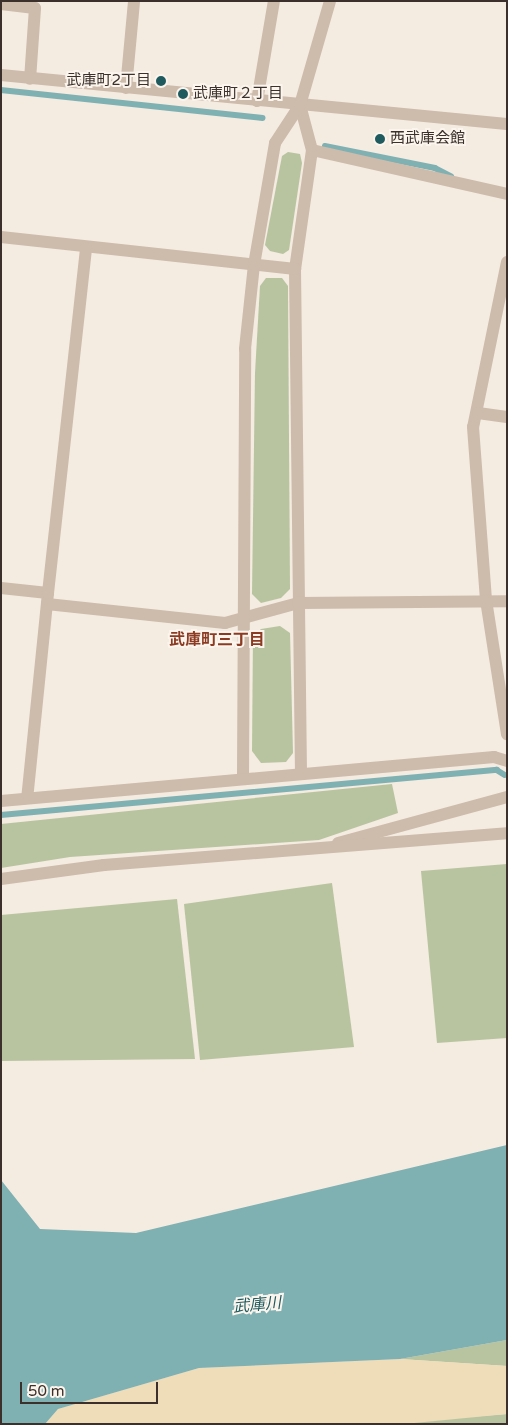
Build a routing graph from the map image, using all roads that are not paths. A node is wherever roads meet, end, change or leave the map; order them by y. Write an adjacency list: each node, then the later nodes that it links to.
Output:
1 (134, 1): 7 (street)
2 (274, 1): 8 (street)
3 (330, 1): 9 (street)
4 (1, 4): 6 (street)
5 (1, 75): 6 (street)
6 (30, 79): 7 (street)
7 (126, 88): 8 (street)
8 (257, 101): 9 (street)
9 (300, 105): 10 (street); 11 (street); 16 (street)
10 (507, 124)
11 (312, 150): 12 (street); 17 (street)
12 (507, 194)
13 (1, 237): 14 (street)
14 (86, 248): 16 (street); 21 (street)
15 (507, 262): 18 (street)
16 (254, 265): 17 (street); 25 (street)
17 (295, 269): 24 (street)
18 (478, 413): 19 (street); 22 (street)
19 (507, 417)
20 (1, 588): 21 (street)
21 (48, 598): 25 (street); 31 (street)
22 (486, 600): 23 (street); 24 (street); 26 (street)
23 (507, 601)
24 (298, 603): 25 (street); 28 (street)
25 (242, 620): 29 (street)
26 (507, 734)
27 (507, 761): 28 (street)
28 (301, 773): 29 (street)
29 (243, 777): 31 (street)
30 (507, 797): 34 (street)
31 (27, 798): 32 (street)
32 (1, 801)
33 (507, 834): 34 (street)
34 (322, 849): 35 (street)
35 (1, 878)

